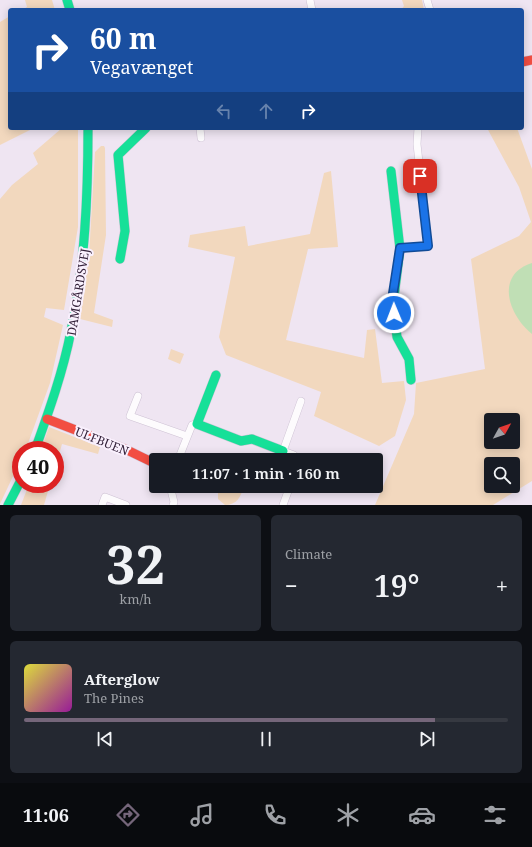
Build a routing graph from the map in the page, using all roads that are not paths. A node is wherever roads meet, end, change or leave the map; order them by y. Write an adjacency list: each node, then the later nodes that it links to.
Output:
1 (88, 130): 13 (street, DAMGÅRDSVEJ)
2 (144, 130): 8 (street)
3 (200, 130): 5 (street)
4 (418, 130): 7 (street)
5 (201, 138)
6 (391, 171): 7 (street)
7 (400, 248): 10 (street)
8 (120, 258)
9 (216, 375): 14 (street)
10 (411, 380)
11 (138, 396): 15 (street)
12 (301, 401): 17 (street)
13 (47, 419): 16 (street, DAMGÅRDSVEJ); 20 (street, ULFBUEN)
14 (197, 424): 15 (street); 17 (street)
15 (187, 436): 18 (street)
16 (38, 441)
17 (283, 451): 19 (street)
18 (181, 453)
19 (288, 453)
20 (149, 461)
21 (14, 493): 24 (street)
22 (172, 493): 27 (street)
23 (287, 493): 28 (street)
24 (8, 505)
25 (102, 505): 26 (street)
26 (126, 505)
27 (173, 505)
28 (283, 505)

